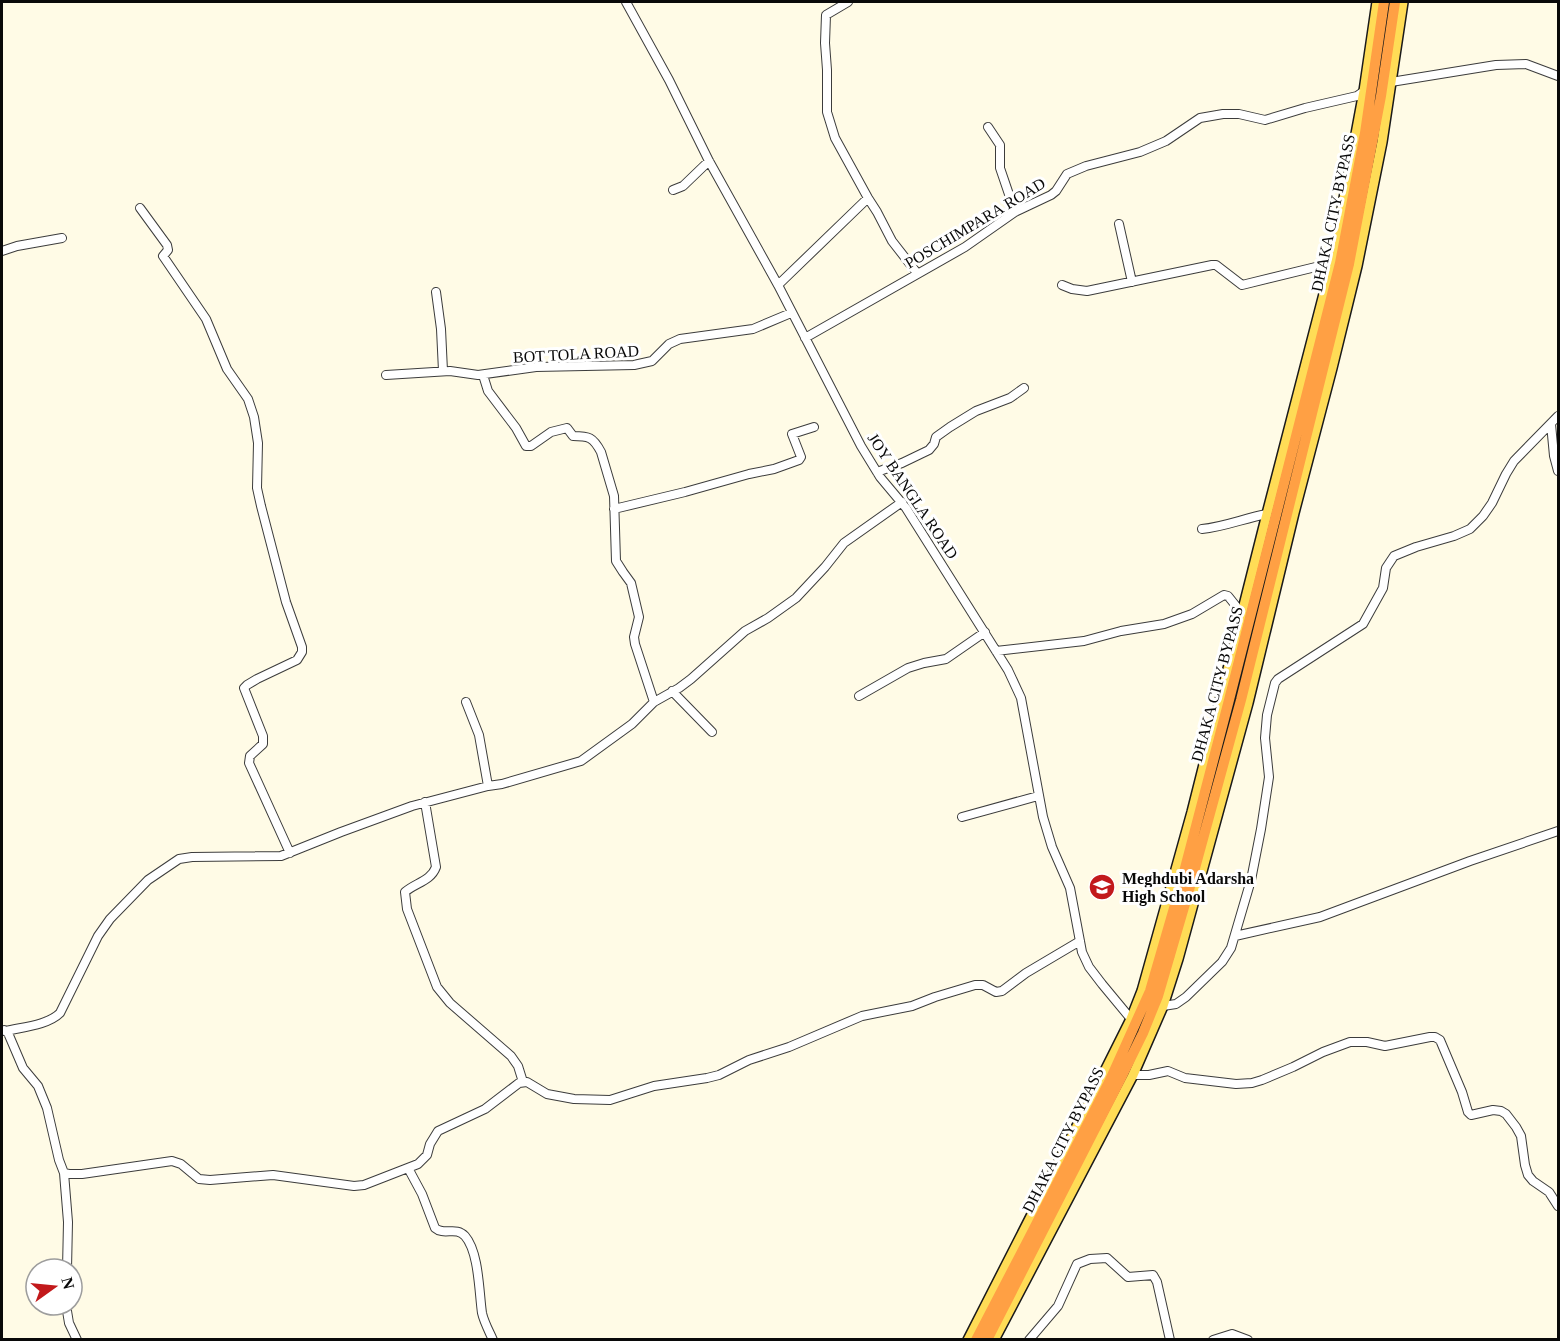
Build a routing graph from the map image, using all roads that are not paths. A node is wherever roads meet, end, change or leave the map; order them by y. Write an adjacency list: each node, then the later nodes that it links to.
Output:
1 (626, 2): 11 (street, JOY BANGLA ROAD)
2 (848, 2): 13 (street)
3 (1377, 2): 9 (main road)
4 (1384, 2): 69 (highway, DHAKA CITY BYPASS)
5 (1395, 2): 70 (highway, DHAKA CITY BYPASS)
6 (1403, 2): 8 (main road)
7 (1558, 76): 8 (street)
8 (1391, 82): 56 (main road)
9 (1364, 91): 15 (street, POSCHIMPARA ROAD); 19 (main road)
10 (988, 127): 15 (street)
11 (709, 161): 12 (street); 22 (street, JOY BANGLA ROAD)
12 (673, 190)
13 (868, 198): 20 (street); 22 (street)
14 (140, 208): 53 (street)
15 (1016, 212): 20 (street, POSCHIMPARA ROAD)
16 (1119, 224): 21 (street)
17 (62, 238): 18 (street)
18 (2, 251)
19 (1332, 262): 21 (street); 38 (main road)
20 (917, 273): 26 (street, POSCHIMPARA ROAD)
21 (1132, 282): 23 (street)
22 (778, 285): 25 (street, JOY BANGLA ROAD)
23 (1062, 285)
24 (436, 292): 27 (street)
25 (791, 313): 26 (street, JOY BANGLA ROAD); 29 (street, BOT TOLA ROAD)
26 (805, 338): 35 (street, JOY BANGLA ROAD)
27 (443, 371): 28 (street, BOT TOLA ROAD); 29 (street, BOT TOLA ROAD)
28 (386, 375)
29 (483, 375): 37 (street)
30 (1024, 388): 35 (street)
31 (1558, 416): 32 (street)
32 (1551, 424): 34 (street); 54 (street)
33 (814, 427): 37 (street)
34 (1558, 471)
35 (877, 472): 36 (street, JOY BANGLA ROAD)
36 (902, 502): 41 (street, JOY BANGLA ROAD); 43 (street)
37 (614, 509): 46 (street)
38 (1267, 514): 39 (street); 40 (main road)
39 (1202, 529)
40 (1242, 616): 42 (street); 57 (main road)
41 (985, 632): 42 (street, JOY BANGLA ROAD); 44 (street)
42 (996, 651): 49 (street, JOY BANGLA ROAD)
43 (672, 691): 46 (street); 47 (street)
44 (859, 696)
45 (466, 702): 48 (street)
46 (654, 702): 48 (street)
47 (712, 732)
48 (489, 786): 50 (street)
49 (1038, 796): 51 (street); 55 (street, JOY BANGLA ROAD)
50 (425, 802): 53 (street); 60 (street)
51 (962, 817)
52 (1558, 831): 54 (street)
53 (290, 853): 58 (street)
54 (1235, 936): 56 (street)
55 (1080, 941): 57 (street, JOY BANGLA ROAD); 60 (street)
56 (1163, 1006): 59 (main road)
57 (1131, 1019): 68 (main road)
58 (4, 1031): 62 (street)
59 (1133, 1075): 63 (street); 71 (main road)
60 (523, 1082): 61 (street)
61 (408, 1168): 62 (street); 67 (street)
62 (64, 1173): 64 (street)
63 (1558, 1206)
64 (67, 1257)
65 (68, 1317): 66 (street)
66 (76, 1340)
67 (493, 1340)
68 (968, 1340)
69 (975, 1340)
70 (987, 1340)
71 (994, 1340)
72 (1029, 1340): 73 (street)
73 (1170, 1340)
74 (1213, 1340): 75 (street)
75 (1248, 1340)

